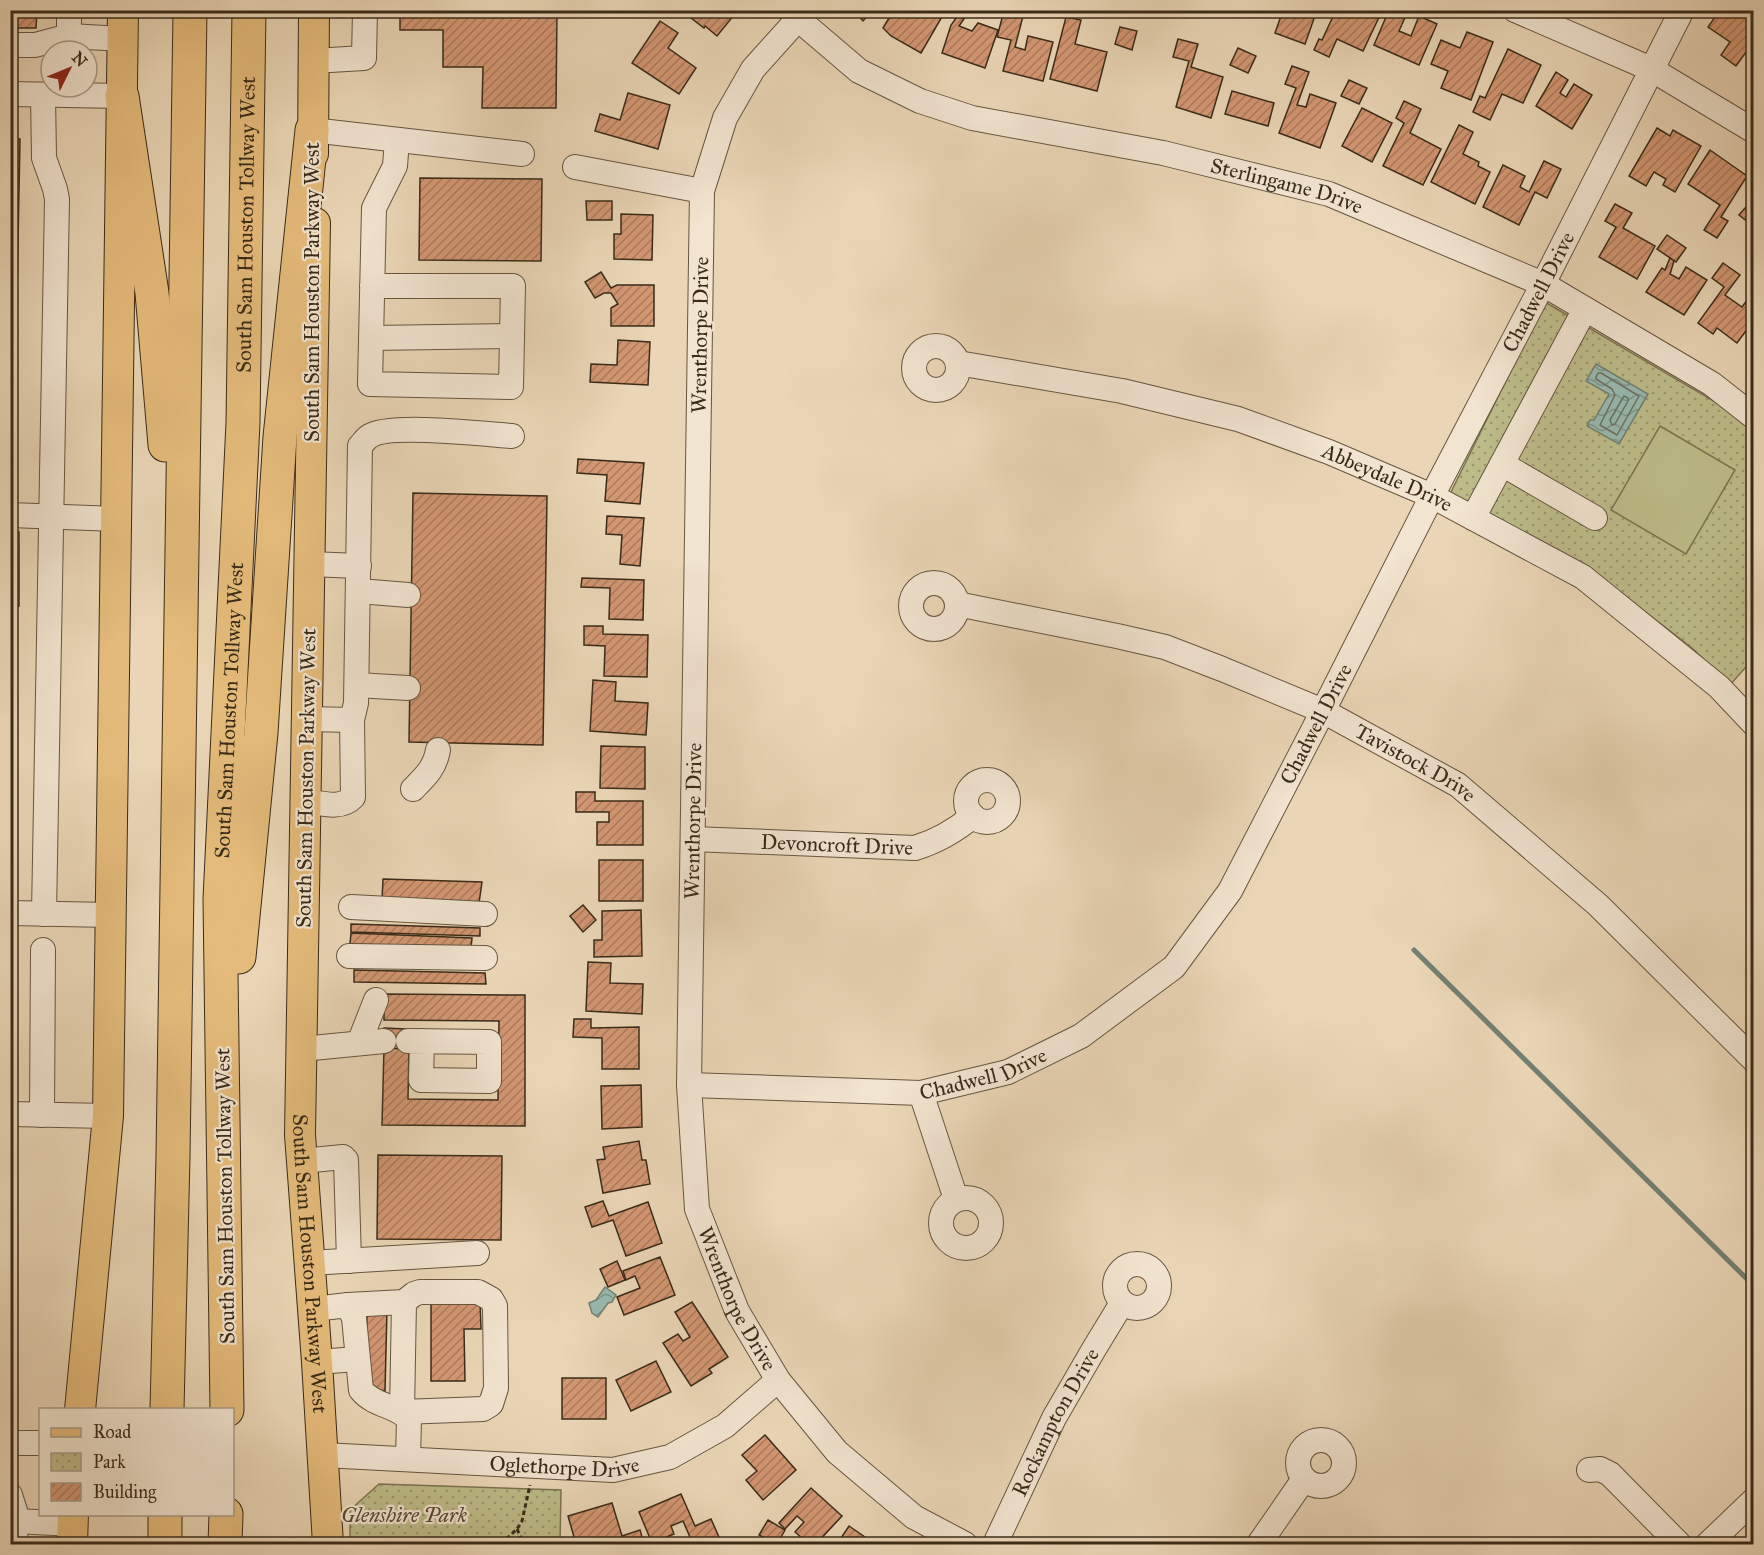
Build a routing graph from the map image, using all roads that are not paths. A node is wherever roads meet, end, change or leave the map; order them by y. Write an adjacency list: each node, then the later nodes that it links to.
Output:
1 (69, 10): 10 (street)
2 (190, 10): 45 (highway)
3 (249, 10): 73 (highway, South Sam Houston Tollway West)
4 (314, 10): 12 (main road, South Sam Houston Parkway West)
5 (365, 10): 12 (street)
6 (1515, 10): 13 (street)
7 (1682, 10): 13 (street, Chadwell Drive)
8 (794, 15): 24 (street, Wrenthorpe Drive); 25 (street, Sterlingame Drive)
9 (123, 25): 10 (street); 17 (main road)
10 (69, 36): 11 (street)
11 (10, 45)
12 (313, 61): 19 (main road, South Sam Houston Parkway West)
13 (1651, 69): 20 (street); 25 (street, Chadwell Drive)
14 (10, 94): 15 (street)
15 (39, 95)
16 (99, 96): 17 (street)
17 (122, 96): 39 (main road); 45 (highway)
18 (43, 99): 36 (street)
19 (312, 130): 21 (street); 40 (main road, South Sam Houston Parkway West); 73 (highway)
20 (1754, 131)
21 (397, 140): 22 (street); 26 (street)
22 (522, 154)
23 (575, 168): 24 (street)
24 (702, 191): 56 (street, Wrenthorpe Drive)
25 (1543, 284): 27 (street, Sterlingame Drive); 34 (street, Chadwell Drive)
26 (372, 286): 28 (street); 29 (street)
27 (1585, 309): 31 (street, Sterlingame Drive); 33 (street)
28 (512, 336): 29 (street); 29 (street)
29 (371, 338)
30 (958, 363): 34 (street, Abbeydale Drive)
31 (1754, 417)
32 (512, 436): 41 (street)
33 (1502, 464): 37 (street); 38 (street)
34 (1432, 496): 37 (street, Abbeydale Drive); 48 (street, Chadwell Drive)
35 (10, 514): 36 (street)
36 (51, 516): 39 (street); 59 (street)
37 (1473, 518): 51 (street, Abbeydale Drive)
38 (1595, 518)
39 (117, 519): 61 (main road)
40 (310, 564): 41 (street); 49 (main road, South Sam Houston Parkway West)
41 (359, 566): 42 (street)
42 (358, 591): 43 (street); 46 (street)
43 (408, 595)
44 (957, 604): 48 (street, Tavistock Drive)
45 (180, 676): 88 (highway)
46 (357, 685): 47 (street); 50 (street)
47 (408, 688)
48 (1323, 711): 69 (street, Tavistock Drive); 71 (street, Chadwell Drive)
49 (307, 719): 50 (street); 54 (main road, South Sam Houston Parkway West)
50 (352, 720): 54 (street)
51 (1754, 724)
52 (438, 750): 53 (street)
53 (413, 789)
54 (306, 801): 68 (main road, South Sam Houston Parkway West)
55 (973, 816): 56 (street, Devoncroft Drive)
56 (693, 839): 70 (street, Wrenthorpe Drive)
57 (351, 907): 60 (street)
58 (10, 913): 59 (street)
59 (44, 914): 61 (street)
60 (485, 914)
61 (111, 915): 75 (main road)
62 (43, 950): 74 (street)
63 (349, 956): 64 (street)
64 (485, 958)
65 (376, 1000): 67 (street)
66 (405, 1041): 67 (street)
67 (359, 1043): 68 (street)
68 (302, 1049): 76 (main road, South Sam Houston Parkway West)
69 (1754, 1060)
70 (689, 1085): 71 (street, Chadwell Drive); 87 (street, Wrenthorpe Drive)
71 (921, 1093): 77 (street)
72 (10, 1114): 74 (street)
73 (223, 1114): 89 (highway, South Sam Houston Tollway West)
74 (42, 1115): 75 (street)
75 (108, 1116): 90 (main road)
76 (302, 1161): 79 (street); 80 (main road, South Sam Houston Parkway West)
77 (956, 1199)
78 (477, 1253): 79 (street)
79 (349, 1261): 80 (street)
80 (310, 1263): 84 (main road, South Sam Houston Parkway West)
81 (404, 1302): 83 (street); 91 (street); 91 (street)
82 (1122, 1303): 108 (street, Rockampton Drive)
83 (348, 1305): 84 (street); 85 (street)
84 (314, 1309): 86 (main road, South Sam Houston Parkway West)
85 (357, 1359): 86 (street); 91 (street)
86 (317, 1362): 94 (main road, South Sam Houston Parkway West)
87 (778, 1380): 95 (street, Oglethorpe Drive); 107 (street, Wrenthorpe Drive)
88 (167, 1400)
89 (227, 1400)
90 (80, 1408)
91 (402, 1412): 95 (street)
92 (10, 1443): 93 (street)
93 (39, 1443)
94 (323, 1455): 95 (street, Oglethorpe Drive); 106 (main road, South Sam Houston Parkway West)
95 (408, 1459)
96 (1589, 1470): 110 (street)
97 (1304, 1479): 109 (street)
98 (10, 1495): 103 (street)
99 (1754, 1500): 111 (street)
100 (165, 1516): 104 (highway)
101 (226, 1516): 105 (highway)
102 (73, 1528): 103 (street)
103 (15, 1533)
104 (165, 1545)
105 (225, 1545)
106 (328, 1545)
107 (965, 1545)
108 (995, 1545)
109 (1259, 1545)
110 (1679, 1545)
111 (1708, 1545)

